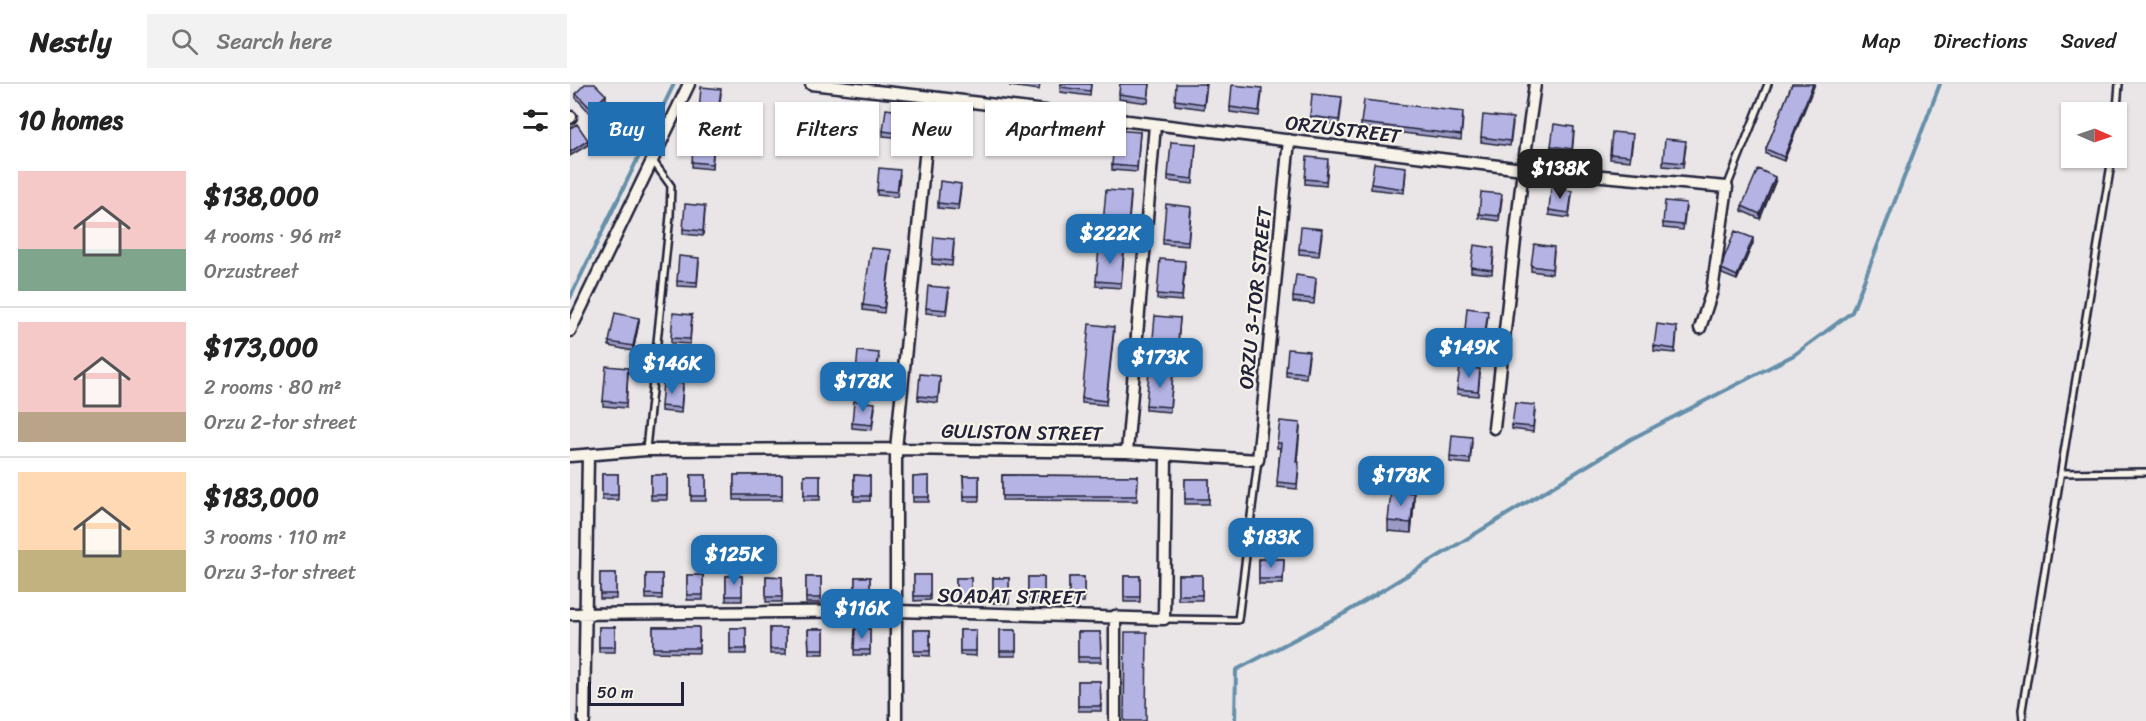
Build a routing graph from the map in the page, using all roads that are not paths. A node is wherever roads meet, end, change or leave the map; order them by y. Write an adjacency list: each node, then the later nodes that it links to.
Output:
1 (689, 84): 10 (street)
2 (811, 84): 6 (street, ORZUSTREET)
3 (1535, 84): 12 (street)
4 (1768, 84): 13 (lane)
5 (2119, 84): 7 (lane)
6 (931, 97): 8 (street, ORZUSTREET); 17 (street)
7 (2118, 102)
8 (1155, 124): 9 (street, ORZUSTREET); 19 (street)
9 (1289, 140): 12 (street, ORZUSTREET); 23 (street, ORZU 3-TOR STREET)
10 (653, 161): 15 (street); 18 (lane)
11 (2110, 168): 25 (lane)
12 (1523, 169): 13 (street, ORZUSTREET); 16 (street)
13 (1727, 187): 14 (street)
14 (1700, 328)
15 (570, 331)
16 (1494, 428)
17 (896, 448): 18 (street, GULISTON STREET); 19 (street, GULISTON STREET); 26 (street)
18 (646, 450): 20 (street, GULISTON STREET)
19 (1127, 452): 21 (street, GULISTON STREET)
20 (588, 455): 22 (street, GULISTON STREET); 28 (street)
21 (1166, 455): 23 (street, GULISTON STREET); 30 (street)
22 (570, 456)
23 (1258, 460): 30 (lane)
24 (2146, 472): 25 (lane)
25 (2062, 473): 34 (lane)
26 (897, 611): 28 (street, SOADAT STREET); 29 (street, SOADAT STREET); 32 (street)
27 (570, 614): 28 (street, SOADAT STREET)
28 (585, 614): 31 (street)
29 (1115, 616): 30 (street, SOADAT STREET); 33 (street)
30 (1164, 619)
31 (584, 721)
32 (896, 721)
33 (1115, 721)
34 (2023, 721)

